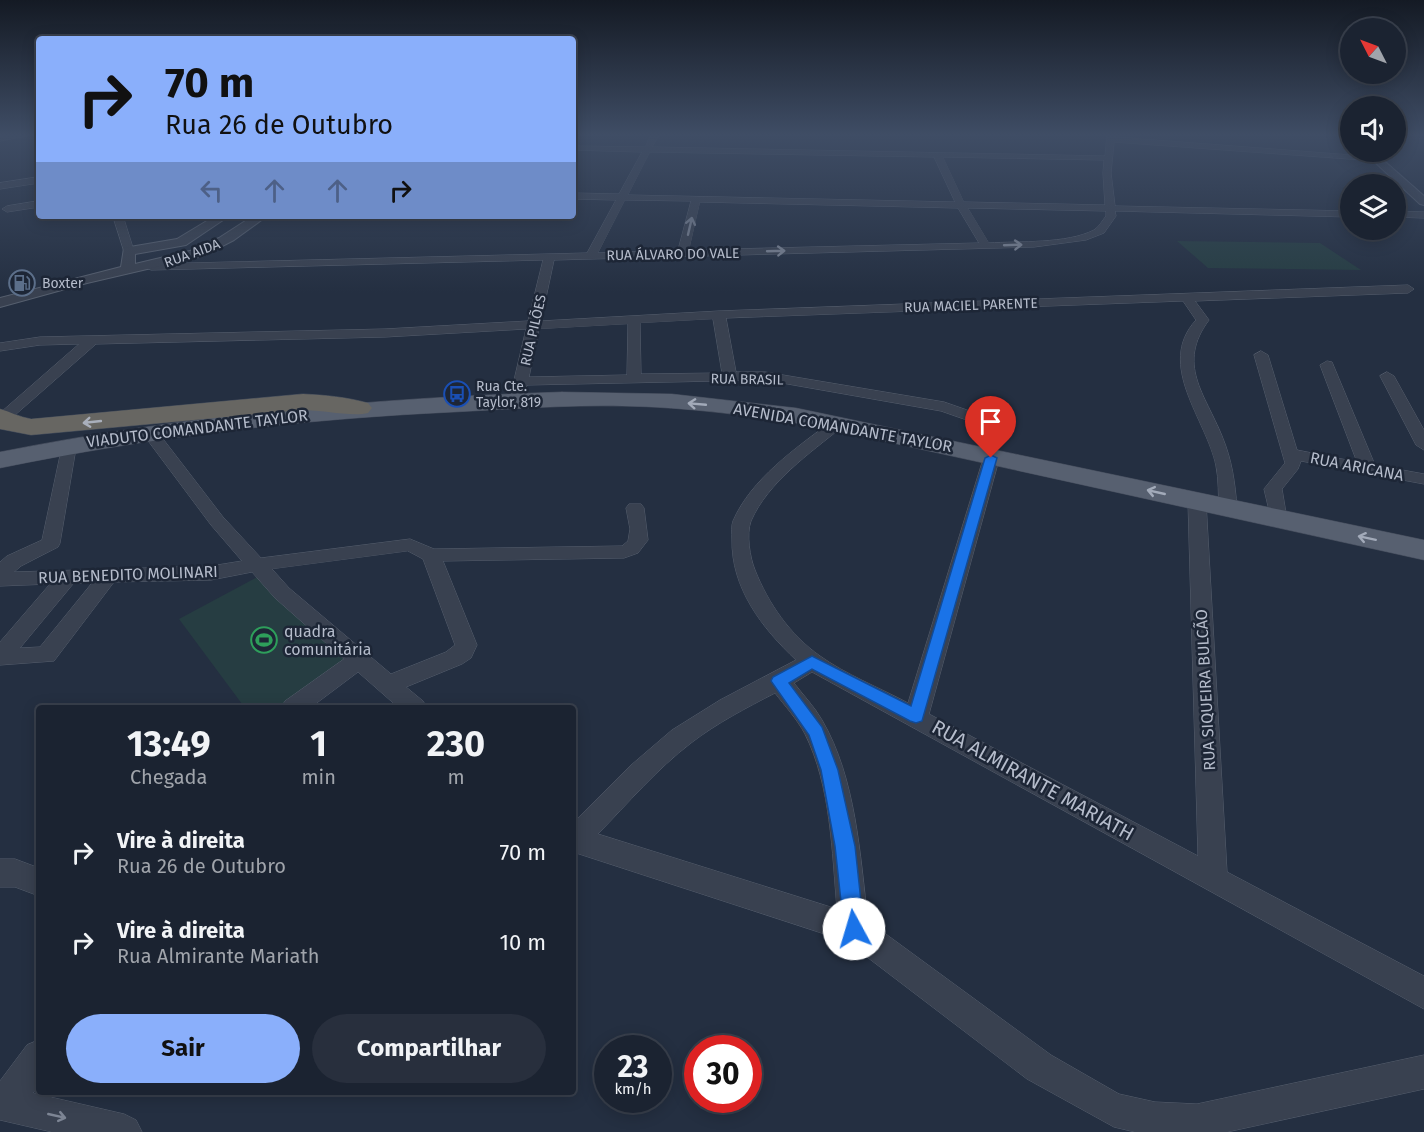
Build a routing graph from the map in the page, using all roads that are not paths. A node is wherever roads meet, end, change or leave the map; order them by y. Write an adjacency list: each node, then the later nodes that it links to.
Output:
1 (625, 188): 6 (street)
2 (953, 188): 10 (street)
3 (1108, 188): 12 (street)
4 (1409, 188): 8 (street)
5 (576, 196): 6 (street)
6 (620, 197): 7 (street); 23 (street)
7 (696, 198): 10 (street); 22 (street, one-way to 7)
8 (1424, 202)
9 (36, 204): 11 (street)
10 (961, 205): 12 (street); 19 (street)
11 (7, 209)
12 (1110, 209): 13 (street); 19 (street, RUA ÁLVARO DO VALE, one-way to 12)
13 (1340, 214)
14 (1406, 214): 15 (street)
15 (1424, 215)
16 (119, 219): 21 (street)
17 (218, 219): 21 (street, RUA AIDA)
18 (256, 219): 20 (street, RUA AIDA)
19 (986, 246): 22 (street, RUA ÁLVARO DO VALE, one-way to 19)
20 (209, 249): 25 (street, RUA AIDA); 26 (street)
21 (129, 251): 27 (street)
22 (683, 254): 23 (street, RUA ÁLVARO DO VALE)
23 (591, 256): 24 (street, RUA ÁLVARO DO VALE)
24 (549, 258): 26 (street, RUA ÁLVARO DO VALE); 33 (street, RUA PILÕES)
25 (151, 267): 26 (street, RUA ÁLVARO DO VALE); 27 (street, RUA ÁLVARO DO VALE)
26 (218, 267)
27 (128, 269): 30 (street, RUA ÁLVARO DO VALE)
28 (1408, 289): 29 (street, RUA MACIEL PARENTE)
29 (1187, 298): 31 (street, RUA MACIEL PARENTE); 58 (street)
30 (0, 303)
31 (719, 315): 32 (street, RUA MACIEL PARENTE); 39 (street)
32 (634, 320): 33 (street, RUA MACIEL PARENTE); 40 (street)
33 (534, 326): 34 (street, RUA MACIEL PARENTE); 41 (street, RUA PILÕES)
34 (92, 340): 35 (street, RUA MACIEL PARENTE); 44 (street)
35 (0, 347)
36 (1261, 355): 50 (street)
37 (1327, 365): 54 (street)
38 (1387, 376): 48 (street)
39 (730, 377): 40 (street, RUA BRASIL); 46 (street, RUA BRASIL)
40 (634, 379): 41 (street, RUA BRASIL)
41 (518, 391): 42 (main road, AVENIDA COMANDANTE TAYLOR); 45 (main road, AVENIDA COMANDANTE TAYLOR, one-way to 41)
42 (457, 404): 43 (main road, AVENIDA COMANDANTE TAYLOR); 47 (street)
43 (359, 408): 44 (highway, one-way to 44); 52 (main road, VIADUTO COMANDANTE TAYLOR)
44 (1, 418)
45 (837, 424): 51 (main road, AVENIDA COMANDANTE TAYLOR); 69 (street, RUA ALMIRANTE MARIATH)
46 (1004, 428)
47 (153, 438): 49 (street); 62 (street)
48 (1424, 446)
49 (67, 454): 53 (street); 63 (street, RUA BENEDITO MOLINARI)
50 (1290, 454): 54 (street, RUA ARICANA); 59 (street)
51 (992, 456): 56 (main road, AVENIDA COMANDANTE TAYLOR, one-way to 51); 74 (street)
52 (0, 460)
53 (0, 466)
54 (1368, 468): 55 (street, RUA ARICANA)
55 (1424, 479)
56 (1197, 502): 58 (main road, AVENIDA COMANDANTE TAYLOR); 78 (street, RUA SIQUEIRA BULCÃO)
57 (635, 508): 61 (street, RUA BENEDITO MOLINARI)
58 (1228, 508): 59 (main road, AVENIDA COMANDANTE TAYLOR)
59 (1278, 519): 60 (main road, AVENIDA COMANDANTE TAYLOR, one-way to 59)
60 (1424, 550)
61 (426, 553): 62 (street, RUA BENEDITO MOLINARI); 71 (street)
62 (255, 565): 64 (street, RUA BENEDITO MOLINARI); 68 (street)
63 (0, 573)
64 (108, 575): 65 (street, RUA BENEDITO MOLINARI); 67 (street)
65 (68, 576): 66 (street, RUA BENEDITO MOLINARI); 67 (street)
66 (0, 579)
67 (0, 657)
68 (358, 660): 71 (street); 72 (street)
69 (812, 662): 70 (street); 74 (street, RUA ALMIRANTE MARIATH)
70 (779, 681): 75 (street); 80 (street)
71 (389, 684): 73 (street)
72 (297, 705)
73 (412, 705)
74 (916, 716): 78 (street, RUA ALMIRANTE MARIATH)
75 (576, 837)
76 (576, 840): 80 (street)
77 (0, 873): 79 (street)
78 (1213, 879): 81 (street, RUA ALMIRANTE MARIATH)
79 (36, 881)
80 (854, 929): 83 (street)
81 (1424, 993)
82 (36, 1061): 84 (street)
83 (1424, 1072)
84 (2, 1103): 85 (street, one-way to 85)
85 (124, 1132)

